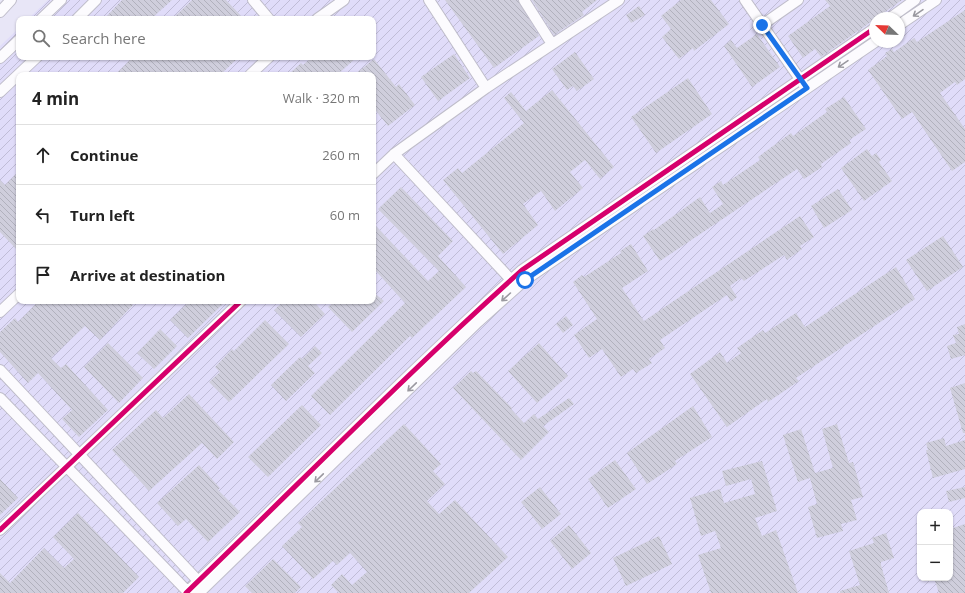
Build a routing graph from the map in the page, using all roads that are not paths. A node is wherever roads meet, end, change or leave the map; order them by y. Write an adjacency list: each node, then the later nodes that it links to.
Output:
1 (11, 0): 14 (street)
2 (61, 0): 16 (street)
3 (96, 0): 17 (street)
4 (253, 0): 18 (street)
5 (344, 0): 19 (street)
6 (429, 0): 33 (street)
7 (524, 0): 24 (street)
8 (619, 0): 13 (street)
9 (745, 0): 21 (street)
10 (798, 0): 21 (street)
11 (916, 0): 15 (street)
12 (936, 0): 20 (street, one-way to 20)
13 (604, 4): 24 (street)
14 (0, 12)
15 (899, 12)
16 (44, 16)
17 (80, 16)
18 (266, 16)
19 (321, 16)
20 (905, 21)
21 (762, 25): 32 (street)
22 (869, 32): 32 (street)
23 (16, 43): 26 (street)
24 (552, 44): 33 (street)
25 (869, 46): 34 (street, one-way to 34)
26 (0, 58)
27 (34, 60): 29 (street)
28 (266, 60): 30 (street)
29 (21, 72)
30 (253, 72)
31 (16, 77): 35 (street)
32 (800, 79): 34 (street); 38 (street)
33 (486, 88): 36 (street)
34 (807, 88): 38 (street)
35 (0, 92)
36 (394, 154): 37 (street); 38 (street)
37 (376, 171)
38 (515, 283): 47 (street)
39 (16, 297): 41 (street)
40 (238, 304): 44 (street)
41 (0, 312)
42 (0, 370): 44 (street)
43 (0, 398): 45 (street)
44 (80, 455): 45 (street); 47 (street)
45 (67, 468): 46 (street); 48 (street)
46 (0, 530)
47 (201, 587): 48 (street)
48 (187, 592)

